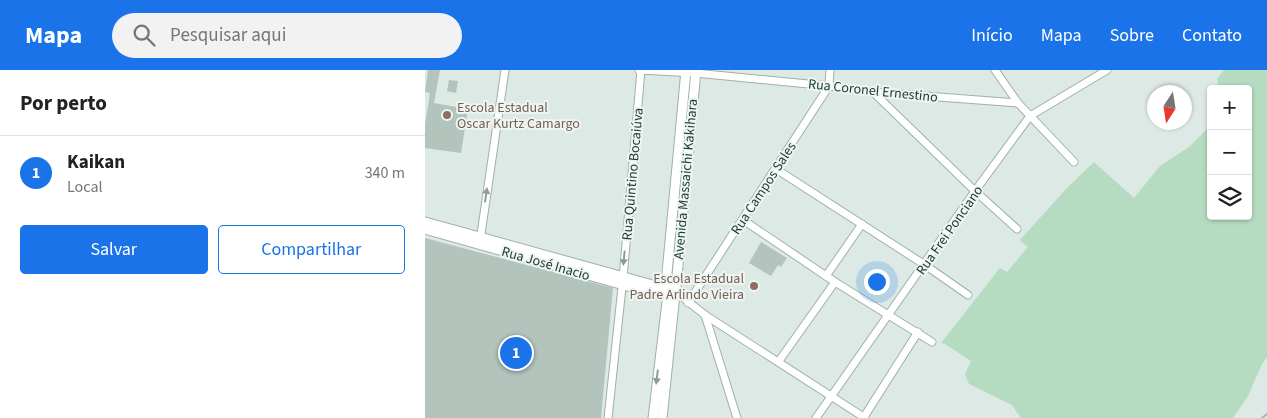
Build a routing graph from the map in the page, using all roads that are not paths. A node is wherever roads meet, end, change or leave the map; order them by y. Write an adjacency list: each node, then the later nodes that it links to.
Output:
1 (505, 70): 19 (street, one-way to 1)
2 (640, 70): 6 (street, Rua Coronel Ernestino); 22 (street, Rua Quintino Bocaiúva, one-way to 22)
3 (831, 70): 7 (street, Rua Campos Sales)
4 (995, 70): 9 (street)
5 (1107, 70): 10 (street, Rua Frei Ponciano)
6 (691, 72): 7 (street, Rua Coronel Ernestino); 24 (street, Avenida Massaichi Kakihara)
7 (829, 86): 8 (street, Rua Coronel Ernestino); 12 (street, Rua Campos Sales)
8 (873, 92): 9 (street, Rua Coronel Ernestino); 13 (street)
9 (1018, 103): 10 (street)
10 (1030, 116): 11 (street); 13 (street, Rua Frei Ponciano)
11 (1075, 162)
12 (776, 169): 14 (street, Rua Campos Sales); 16 (street)
13 (975, 191): 18 (street); 20 (street, Rua Frei Ponciano)
14 (743, 220): 21 (street); 26 (street, Rua Campos Sales)
15 (425, 222): 19 (street, Rua José Inacio)
16 (862, 224): 20 (street); 21 (street)
17 (425, 229): 19 (street, Rua José Inacio)
18 (1017, 229)
19 (480, 241): 22 (street, Rua José Inacio)
20 (925, 265): 25 (street); 28 (street, Rua Frei Ponciano)
21 (826, 276): 23 (street)
22 (622, 281): 24 (street, Rua José Inacio); 34 (street, Rua Quintino Bocaiúva)
23 (835, 282): 28 (street); 31 (street)
24 (671, 291): 26 (street, Rua José Inacio); 35 (street, Avenida Massaichi Kakihara, one-way to 35); 36 (street, Avenida Massaichi Kakihara)
25 (968, 295)
26 (688, 303): 27 (street, Rua José Inacio)
27 (705, 315): 31 (street, Rua José Inacio); 37 (street)
28 (888, 315): 29 (street); 32 (street, Rua Frei Ponciano)
29 (918, 332): 30 (street); 33 (street)
30 (932, 342)
31 (779, 361): 32 (street, Rua José Inacio)
32 (831, 395): 33 (street, Rua José Inacio); 38 (street, Rua Frei Ponciano)
33 (865, 417)
34 (608, 418)
35 (653, 418)
36 (662, 418)
37 (737, 418)
38 (816, 418)

